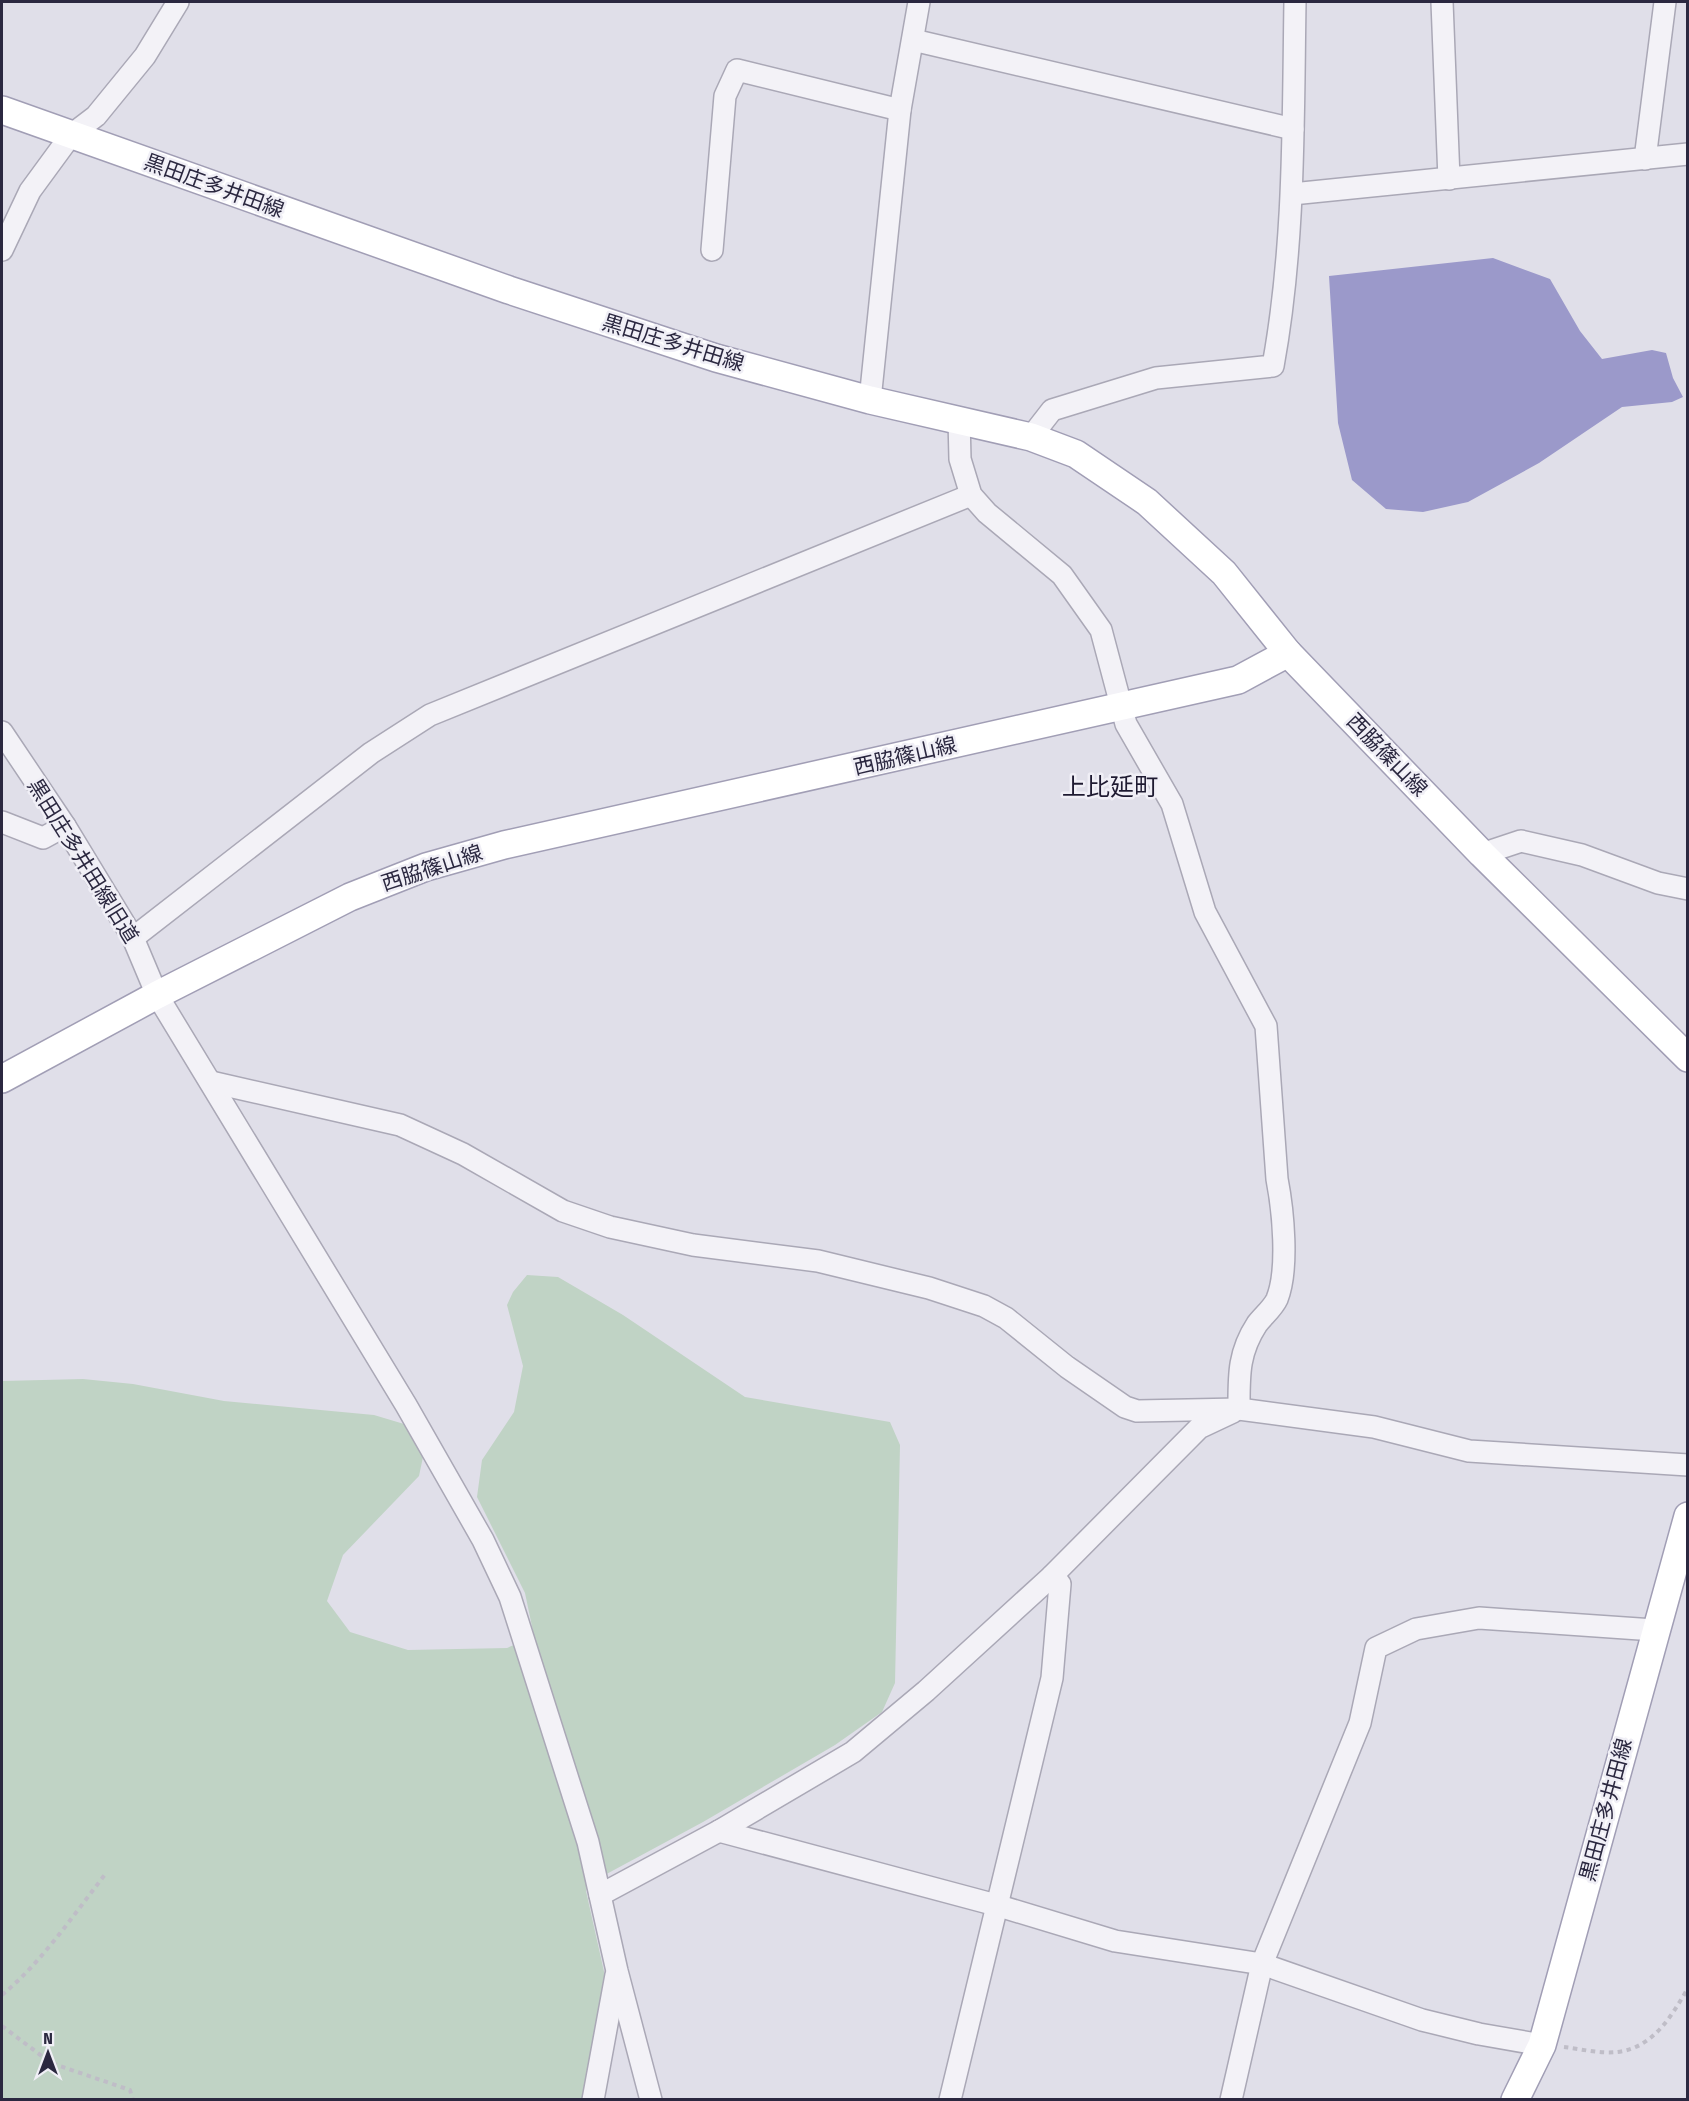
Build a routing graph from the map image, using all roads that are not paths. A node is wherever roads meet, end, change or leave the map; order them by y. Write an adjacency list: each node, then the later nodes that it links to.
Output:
1 (178, 2): 10 (street)
2 (919, 2): 6 (street)
3 (1295, 2): 9 (street)
4 (1442, 2): 13 (street)
5 (1665, 2): 12 (street)
6 (913, 40): 8 (street); 9 (street)
7 (2, 110): 10 (main road, 黒田庄多井田線)
8 (900, 110): 16 (street); 17 (street)
9 (1293, 129): 14 (street)
10 (72, 135): 15 (street); 17 (main road, 黒田庄多井田線)
11 (1688, 154): 12 (street)
12 (1645, 159): 13 (street)
13 (1449, 179): 14 (street)
14 (1292, 194): 19 (street)
15 (2, 250)
16 (712, 250)
17 (870, 400): 18 (main road, 黒田庄多井田線)
18 (959, 419): 19 (main road, 黒田庄多井田線); 20 (street)
19 (1031, 436): 21 (main road, 黒田庄多井田線)
20 (971, 495): 22 (street); 28 (street)
21 (1288, 653): 22 (main road, 西脇篠山線); 26 (main road, 西脇篠山線)
22 (1119, 706): 29 (main road, 西脇篠山線); 33 (street)
23 (2, 732): 25 (street, 黒田庄多井田線旧道)
24 (2, 822): 25 (street)
25 (65, 826): 28 (street, 黒田庄多井田線旧道)
26 (1482, 854): 27 (street); 30 (main road, 西脇篠山線)
27 (1688, 889)
28 (133, 938): 29 (street, 黒田庄多井田線旧道)
29 (158, 995): 31 (main road, 西脇篠山線); 32 (street, 黒田庄多井田線旧道)
30 (1688, 1058)
31 (2, 1079)
32 (212, 1082): 33 (street); 39 (street, 黒田庄多井田線旧道)
33 (1239, 1409): 34 (street); 36 (street)
34 (1688, 1465)
35 (1688, 1516): 37 (main road, 黒田庄多井田線)
36 (1052, 1576): 38 (street); 40 (street)
37 (1654, 1630): 41 (street); 43 (main road, 黒田庄多井田線)
38 (719, 1831): 39 (street); 40 (street)
39 (600, 1895): 42 (street, 黒田庄多井田線旧道)
40 (996, 1905): 41 (street); 46 (street)
41 (1262, 1964): 43 (street); 47 (street)
42 (617, 1971): 44 (street); 45 (street, 黒田庄多井田線旧道)
43 (1542, 2044): 48 (main road, 黒田庄多井田線)
44 (593, 2100)
45 (651, 2100)
46 (950, 2100)
47 (1231, 2100)
48 (1515, 2100)

